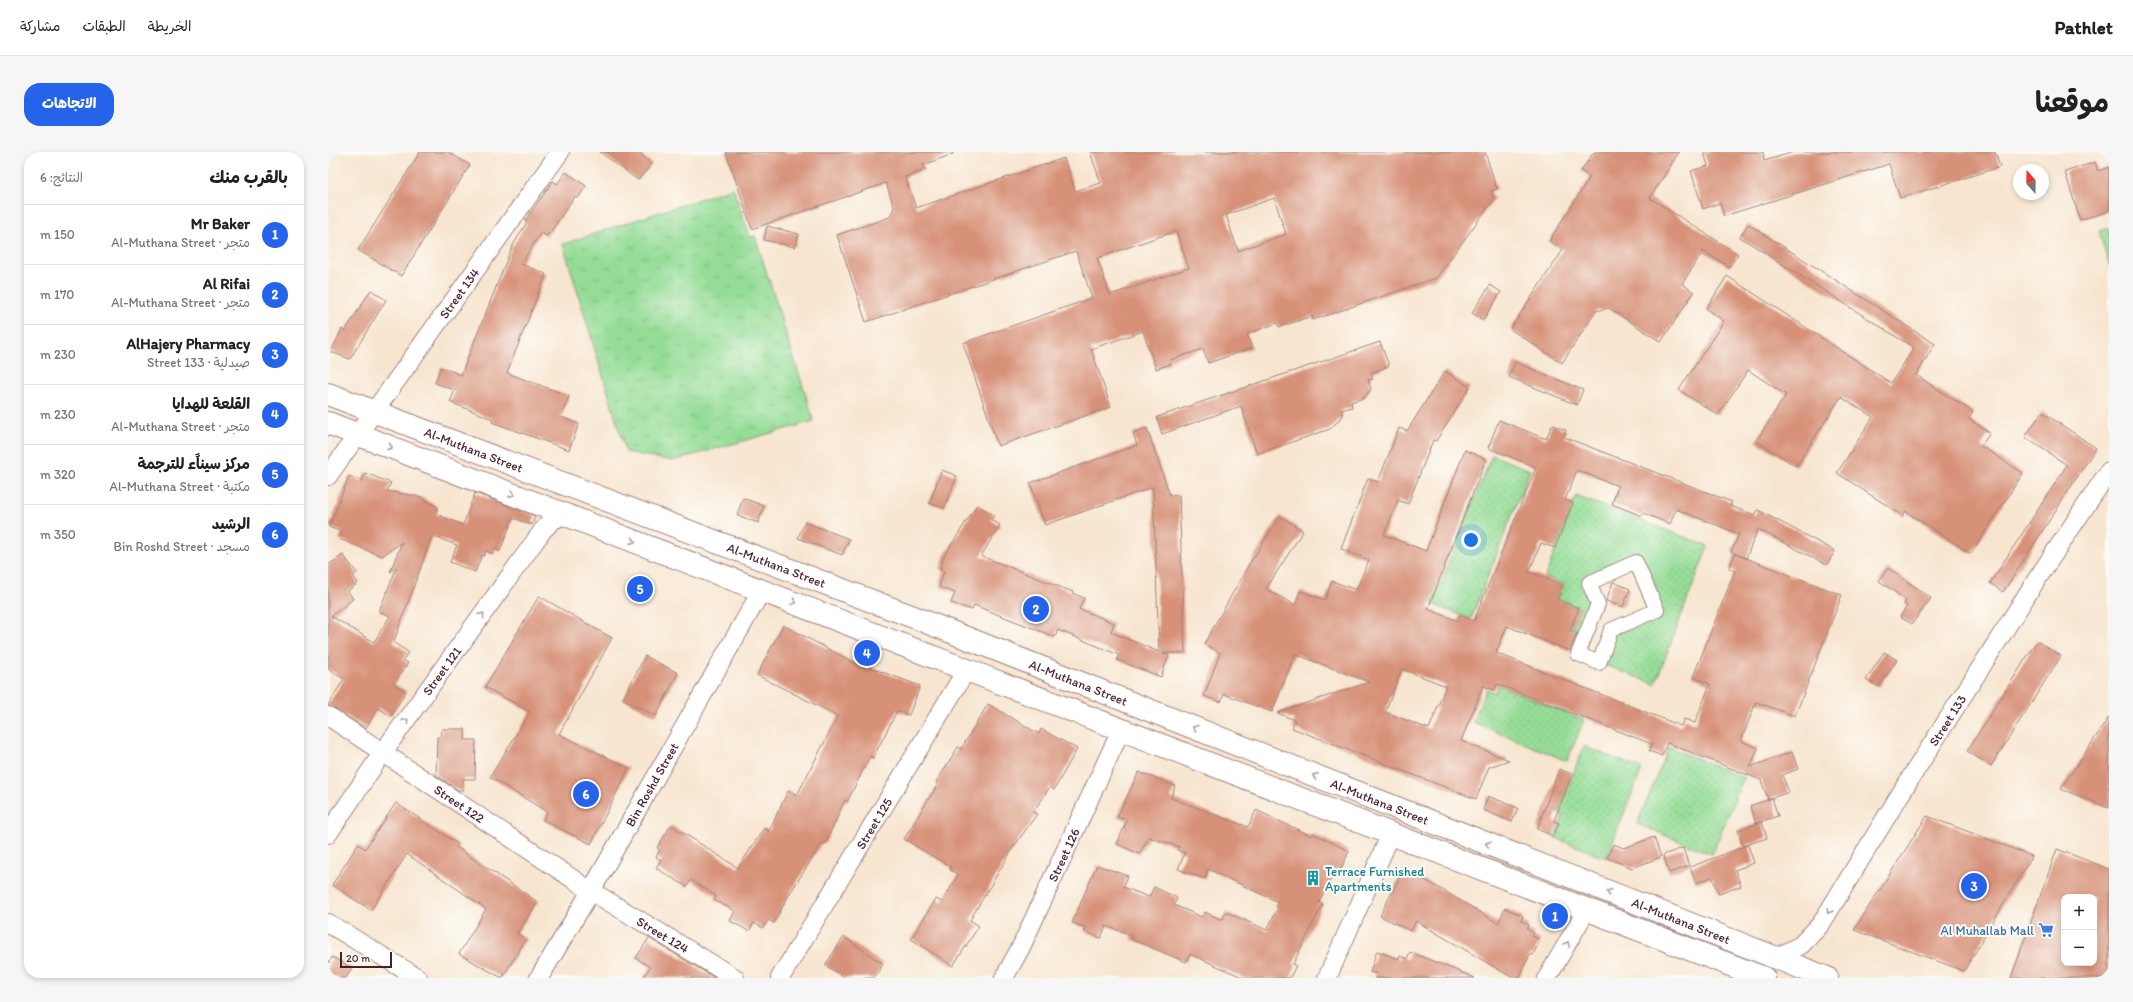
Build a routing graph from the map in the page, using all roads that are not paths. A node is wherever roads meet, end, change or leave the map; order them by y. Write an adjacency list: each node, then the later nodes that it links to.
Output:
1 (560, 152): 3 (street, Street 134)
2 (328, 394): 3 (street, Al-Muthana Street)
3 (374, 412): 5 (street, Street 134); 20 (street, Al-Muthana Street, one-way to 3)
4 (328, 423): 5 (street, Al-Muthana Street)
5 (358, 435): 7 (street, Street 134); 8 (street, Al-Muthana Street, one-way to 8)
6 (2109, 471): 20 (street, Street 133, one-way to 20)
7 (328, 476)
8 (564, 514): 9 (street, Al-Muthana Street, one-way to 9); 14 (street, Street 121, one-way to 8)
9 (762, 590): 11 (street, Al-Muthana Street, one-way to 11); 17 (street, Bin Roshd Street)
10 (1611, 630): 10 (street)
11 (967, 669): 13 (street, Al-Muthana Street); 24 (street, Street 125)
12 (328, 716): 14 (street, Street 122)
13 (1122, 730): 16 (street, Al-Muthana Street); 25 (street, Street 126)
14 (383, 752): 15 (street, Street 121); 17 (street, Street 122)
15 (328, 834)
16 (1391, 834): 18 (street, Al-Muthana Street); 26 (street)
17 (591, 891): 22 (street, Bin Roshd Street); 23 (street, Street 124)
18 (1587, 909): 27 (street, one-way to 18); 28 (street, Al-Muthana Street)
19 (328, 923): 21 (street)
20 (1776, 958): 29 (street, Al-Muthana Street)
21 (418, 978)
22 (539, 978)
23 (735, 978)
24 (780, 978)
25 (1004, 978)
26 (1327, 978)
27 (1547, 978)
28 (1764, 978)
29 (1827, 978)

